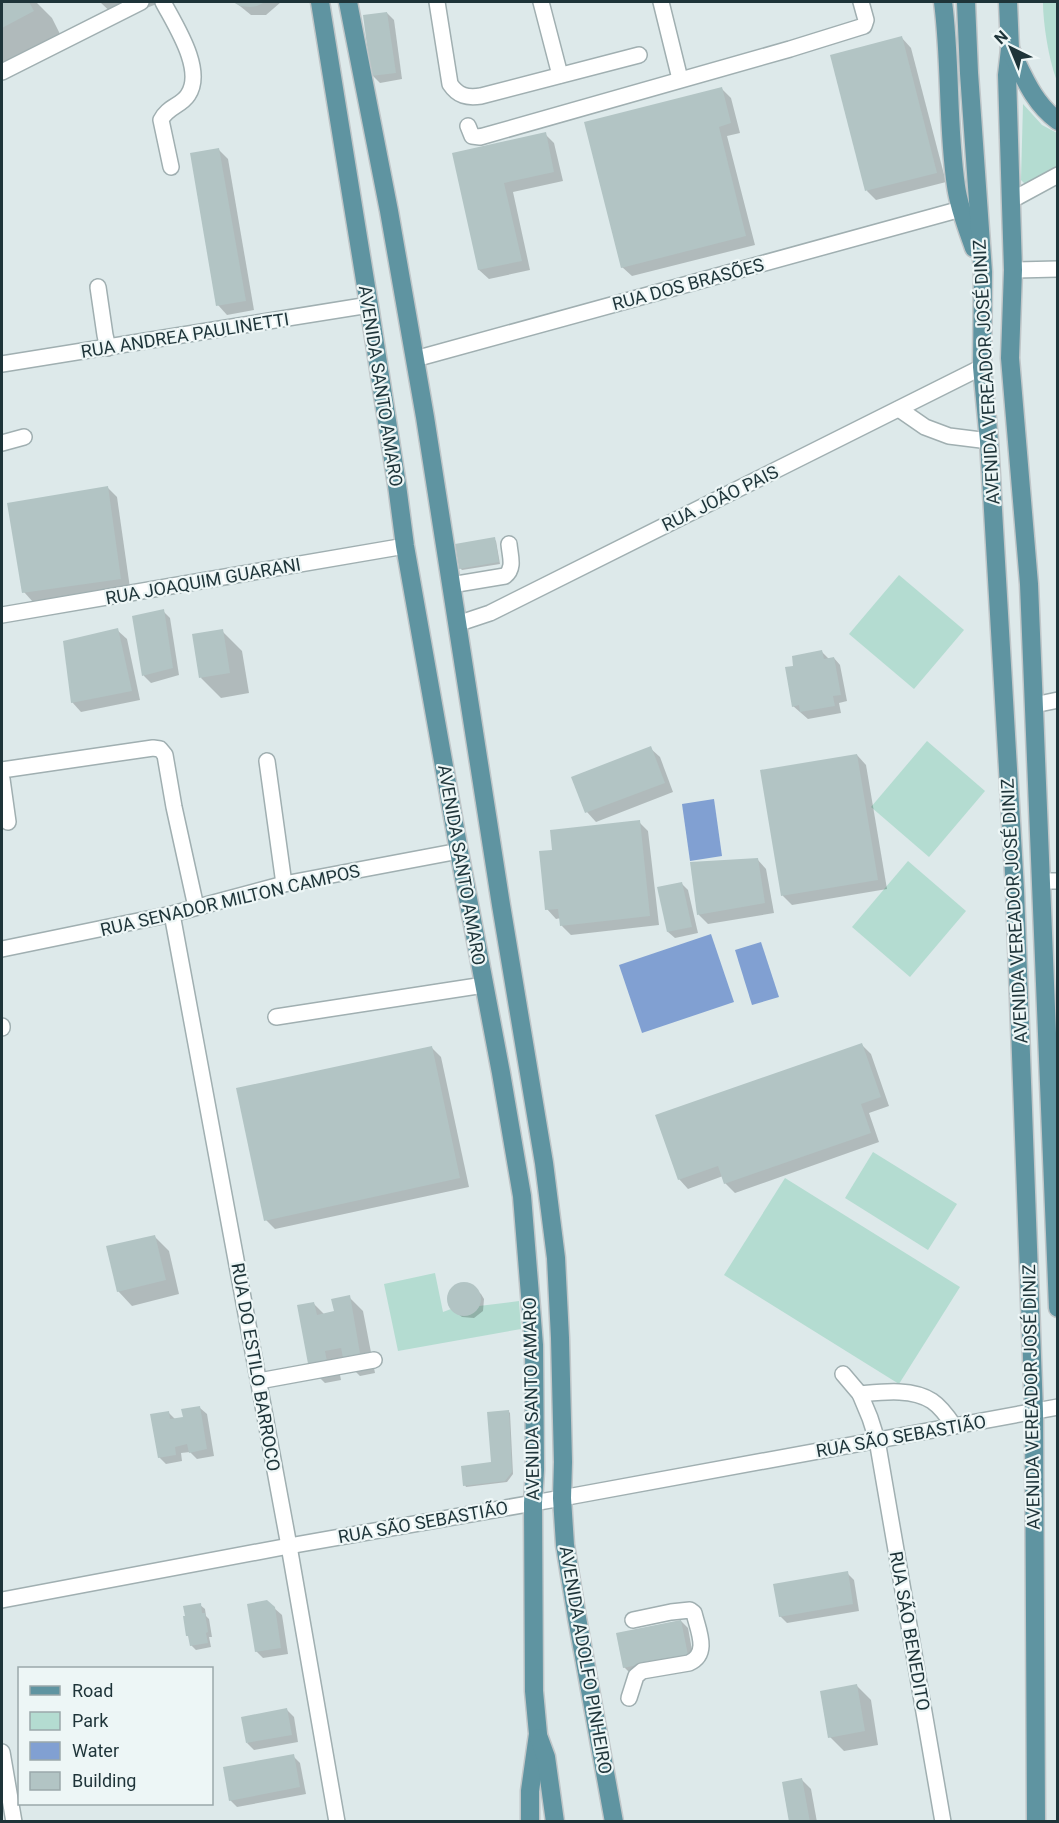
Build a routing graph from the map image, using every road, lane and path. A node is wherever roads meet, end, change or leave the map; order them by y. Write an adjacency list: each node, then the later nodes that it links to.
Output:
1 (141, 2): 14 (street)
2 (163, 2): 19 (street)
3 (320, 2): 27 (main road, AVENIDA SANTO AMARO)
4 (348, 2): 29 (main road, AVENIDA SANTO AMARO)
5 (437, 2): 15 (street)
6 (541, 2): 15 (street)
7 (661, 2): 16 (street)
8 (861, 2): 16 (street)
9 (943, 2): 22 (main road)
10 (966, 2): 25 (main road, AVENIDA VEREADOR JOSÉ DINIZ)
11 (1008, 2): 12 (main road)
12 (1010, 49): 17 (main road); 21 (main road, AVENIDA VEREADOR JOSÉ DINIZ)
13 (639, 55): 15 (street)
14 (2, 72)
15 (560, 75)
16 (680, 79): 18 (street)
17 (1058, 121)
18 (468, 126)
19 (171, 167)
20 (1058, 175): 21 (street)
21 (1012, 200): 24 (main road, AVENIDA VEREADOR JOSÉ DINIZ)
22 (961, 209): 25 (main road); 29 (street, RUA DOS BRASÕES)
23 (1058, 269): 24 (street)
24 (1013, 270): 42 (main road, AVENIDA VEREADOR JOSÉ DINIZ)
25 (982, 272): 31 (main road, AVENIDA VEREADOR JOSÉ DINIZ)
26 (98, 286): 28 (street)
27 (369, 305): 28 (street, RUA ANDREA PAULINETTI); 37 (main road, AVENIDA SANTO AMARO)
28 (108, 348): 30 (street, RUA ANDREA PAULINETTI)
29 (416, 359): 38 (main road, AVENIDA SANTO AMARO)
30 (2, 364)
31 (982, 367): 32 (street, RUA JOÃO PAIS); 34 (main road, AVENIDA VEREADOR JOSÉ DINIZ)
32 (899, 409): 34 (street); 40 (street, RUA JOÃO PAIS)
33 (24, 437): 35 (street)
34 (989, 441): 62 (main road, AVENIDA VEREADOR JOSÉ DINIZ)
35 (2, 442)
36 (509, 544): 38 (street)
37 (405, 546): 39 (street, RUA JOAQUIM GUARANI); 47 (main road, AVENIDA SANTO AMARO)
38 (451, 585): 40 (main road, AVENIDA SANTO AMARO)
39 (2, 615)
40 (457, 624): 65 (main road, AVENIDA SANTO AMARO)
41 (1058, 700): 42 (street)
42 (1034, 705): 48 (main road, AVENIDA VEREADOR JOSÉ DINIZ)
43 (267, 761): 49 (street)
44 (2, 770): 50 (street)
45 (2, 779): 46 (street)
46 (8, 822)
47 (459, 851): 49 (street, RUA SENADOR MILTON CAMPOS); 53 (main road, AVENIDA SANTO AMARO)
48 (1050, 881): 55 (main road, AVENIDA VEREADOR JOSÉ DINIZ)
49 (284, 884): 50 (street, RUA SENADOR MILTON CAMPOS)
50 (196, 907): 51 (street, RUA SENADOR MILTON CAMPOS)
51 (172, 914): 52 (street, RUA SENADOR MILTON CAMPOS); 59 (street, RUA DO ESTILO BARROCO)
52 (2, 949)
53 (484, 985): 54 (street); 66 (main road, AVENIDA SANTO AMARO)
54 (276, 1017)
55 (1055, 1141): 56 (main road, AVENIDA VEREADOR JOSÉ DINIZ)
56 (1058, 1308)
57 (374, 1359): 59 (street)
58 (843, 1374): 60 (street, RUA SÃO BENEDITO)
59 (259, 1382): 67 (street, RUA DO ESTILO BARROCO)
60 (860, 1394): 63 (street); 64 (street, RUA SÃO BENEDITO)
61 (1058, 1407): 62 (street, RUA SÃO SEBASTIÃO)
62 (1034, 1412): 63 (street, RUA SÃO SEBASTIÃO); 79 (main road, AVENIDA VEREADOR JOSÉ DINIZ)
63 (954, 1426): 64 (street, RUA SÃO SEBASTIÃO)
64 (877, 1440): 65 (street, RUA SÃO SEBASTIÃO); 78 (street, RUA SÃO BENEDITO)
65 (562, 1498): 66 (street, RUA SÃO SEBASTIÃO); 77 (main road, AVENIDA ADOLFO PINHEIRO)
66 (533, 1503): 67 (street, RUA SÃO SEBASTIÃO); 71 (main road, AVENIDA SANTO AMARO)
67 (289, 1546): 68 (street, RUA SÃO SEBASTIÃO); 74 (street, RUA DO ESTILO BARROCO)
68 (2, 1600)
69 (633, 1620): 70 (street)
70 (629, 1698)
71 (537, 1734): 75 (main road, AVENIDA SANTO AMARO); 76 (main road, AVENIDA SANTO AMARO)
72 (6, 1766): 73 (street)
73 (15, 1821)
74 (337, 1821)
75 (530, 1821)
76 (555, 1821)
77 (614, 1821)
78 (943, 1821)
79 (1036, 1821)

